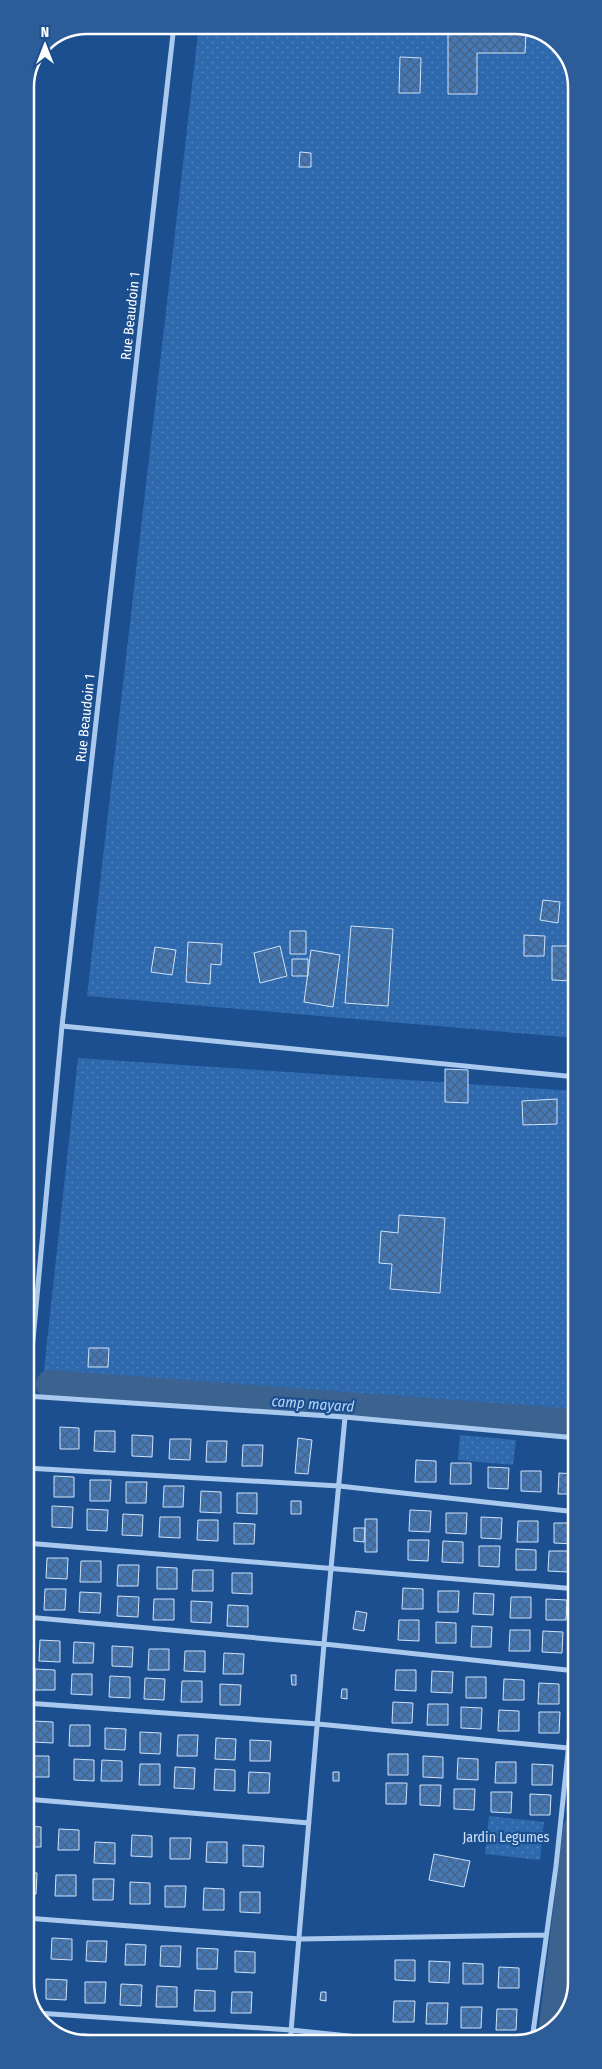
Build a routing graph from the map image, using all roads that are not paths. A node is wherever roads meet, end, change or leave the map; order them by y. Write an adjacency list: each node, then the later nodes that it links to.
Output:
1 (173, 34): 2 (street, Rue Beaudoin 1)
2 (62, 1026): 3 (street); 4 (street, Rue Beaudoin 1)
3 (568, 1075)
4 (34, 1322)
5 (34, 1396): 6 (street)
6 (345, 1416): 7 (street); 9 (street)
7 (568, 1437)
8 (34, 1468): 9 (street)
9 (338, 1486): 10 (street); 12 (street)
10 (568, 1511)
11 (34, 1544): 12 (street)
12 (332, 1568): 13 (street); 15 (street)
13 (568, 1588)
14 (34, 1619): 15 (street)
15 (324, 1644): 16 (street); 18 (street)
16 (568, 1668)
17 (34, 1704): 18 (street)
18 (318, 1724): 19 (street); 21 (street)
19 (568, 1748): 23 (street)
20 (34, 1799): 21 (street)
21 (309, 1823): 24 (street)
22 (34, 1919): 24 (street)
23 (546, 1935): 24 (street); 27 (street)
24 (300, 1939): 26 (street)
25 (45, 2014): 26 (street)
26 (291, 2030): 28 (street); 29 (street)
27 (533, 2032)
28 (291, 2035)
29 (339, 2035)

